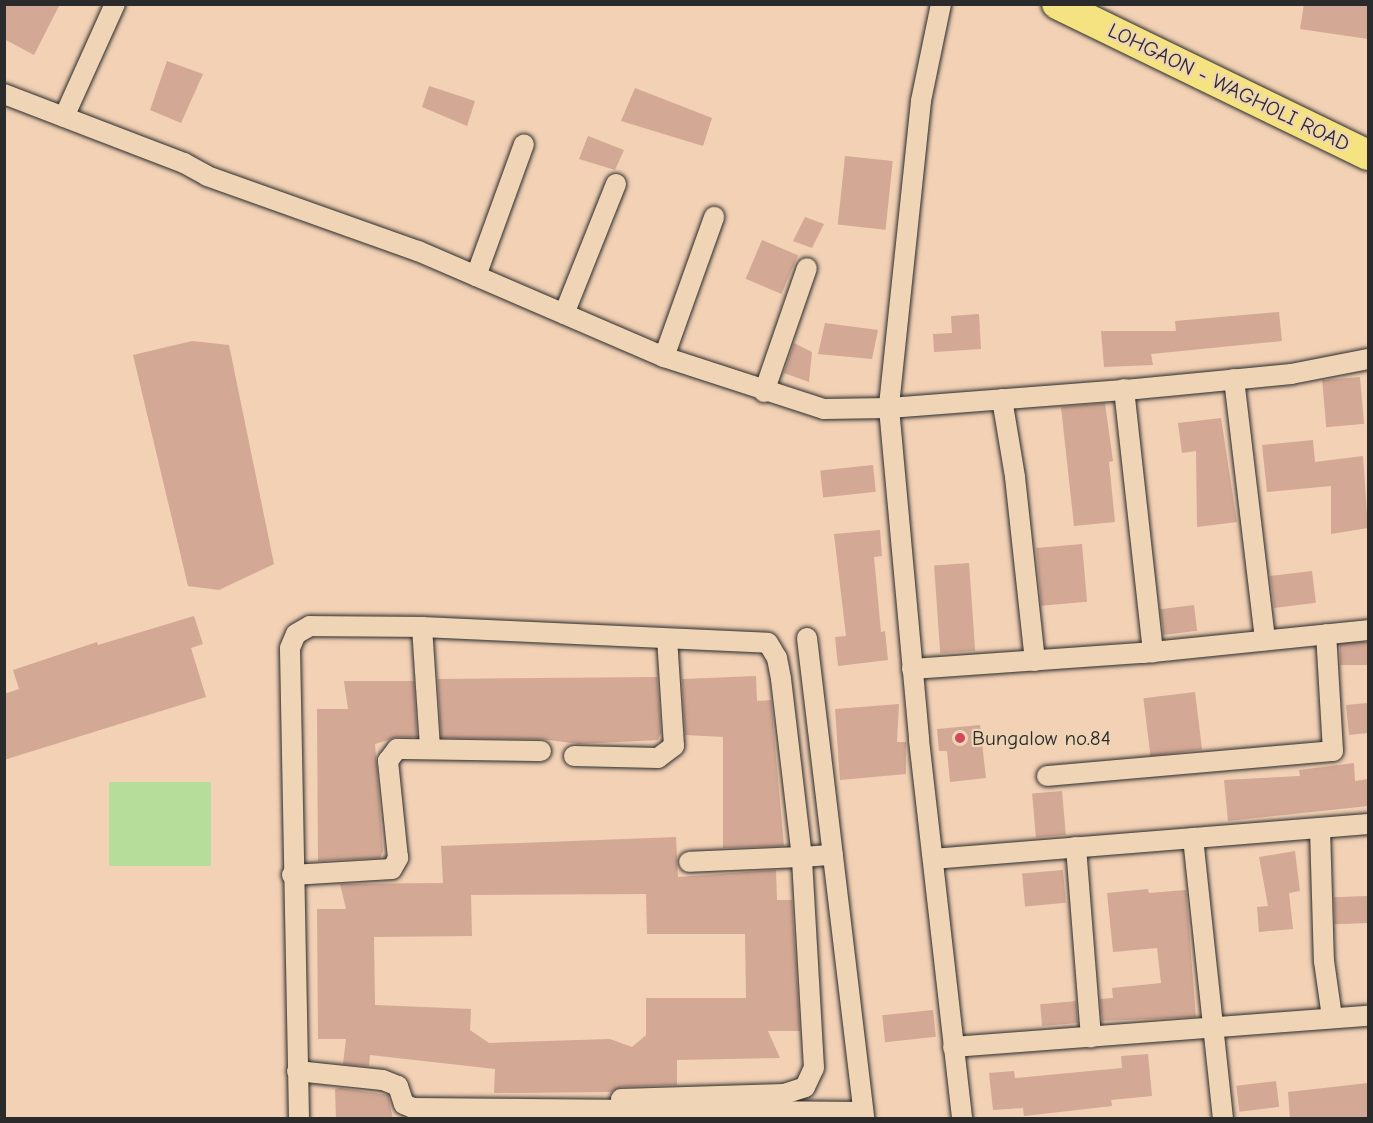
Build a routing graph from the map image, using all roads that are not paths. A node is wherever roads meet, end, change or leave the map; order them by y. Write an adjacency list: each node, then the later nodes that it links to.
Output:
1 (115, 4): 5 (street)
2 (940, 4): 19 (street)
3 (1057, 4): 7 (main road, LOHGAON - WAGHOLI ROAD)
4 (4, 94): 5 (street)
5 (64, 117): 11 (street)
6 (524, 144): 11 (street)
7 (1368, 154)
8 (616, 184): 12 (street)
9 (714, 217): 13 (street)
10 (807, 268): 17 (street)
11 (476, 276): 12 (street)
12 (564, 314): 13 (street)
13 (664, 357): 17 (street)
14 (1368, 359): 15 (street)
15 (1234, 379): 16 (street); 25 (street)
16 (1124, 390): 18 (street); 26 (street)
17 (764, 392): 19 (street)
18 (1002, 399): 19 (street); 27 (street)
19 (889, 408): 28 (street)
20 (422, 627): 24 (street); 29 (street); 41 (street)
21 (1368, 630): 22 (street)
22 (1326, 634): 25 (street); 32 (street)
23 (807, 638): 37 (street)
24 (667, 639): 31 (street); 38 (street)
25 (1265, 640): 26 (street)
26 (1153, 652): 27 (street)
27 (1035, 661): 28 (street)
28 (912, 669): 39 (street)
29 (430, 748): 30 (street); 41 (street)
30 (541, 751)
31 (574, 756)
32 (1047, 776)
33 (1368, 824): 34 (street)
34 (1320, 829): 35 (street); 43 (street)
35 (1193, 838): 36 (street); 44 (street)
36 (1076, 847): 39 (street); 45 (street)
37 (833, 855): 38 (street); 49 (street)
38 (802, 857): 40 (street); 48 (street)
39 (933, 859): 46 (street)
40 (689, 862)
41 (292, 875): 47 (street)
42 (1368, 1016): 43 (street)
43 (1332, 1017): 44 (street)
44 (1216, 1027): 45 (street); 53 (street)
45 (1091, 1036): 46 (street)
46 (953, 1047): 52 (street)
47 (297, 1071): 50 (street); 51 (street)
48 (597, 1100)
49 (863, 1115): 50 (street)
50 (693, 1116)
51 (299, 1119)
52 (962, 1119)
53 (1223, 1119)

